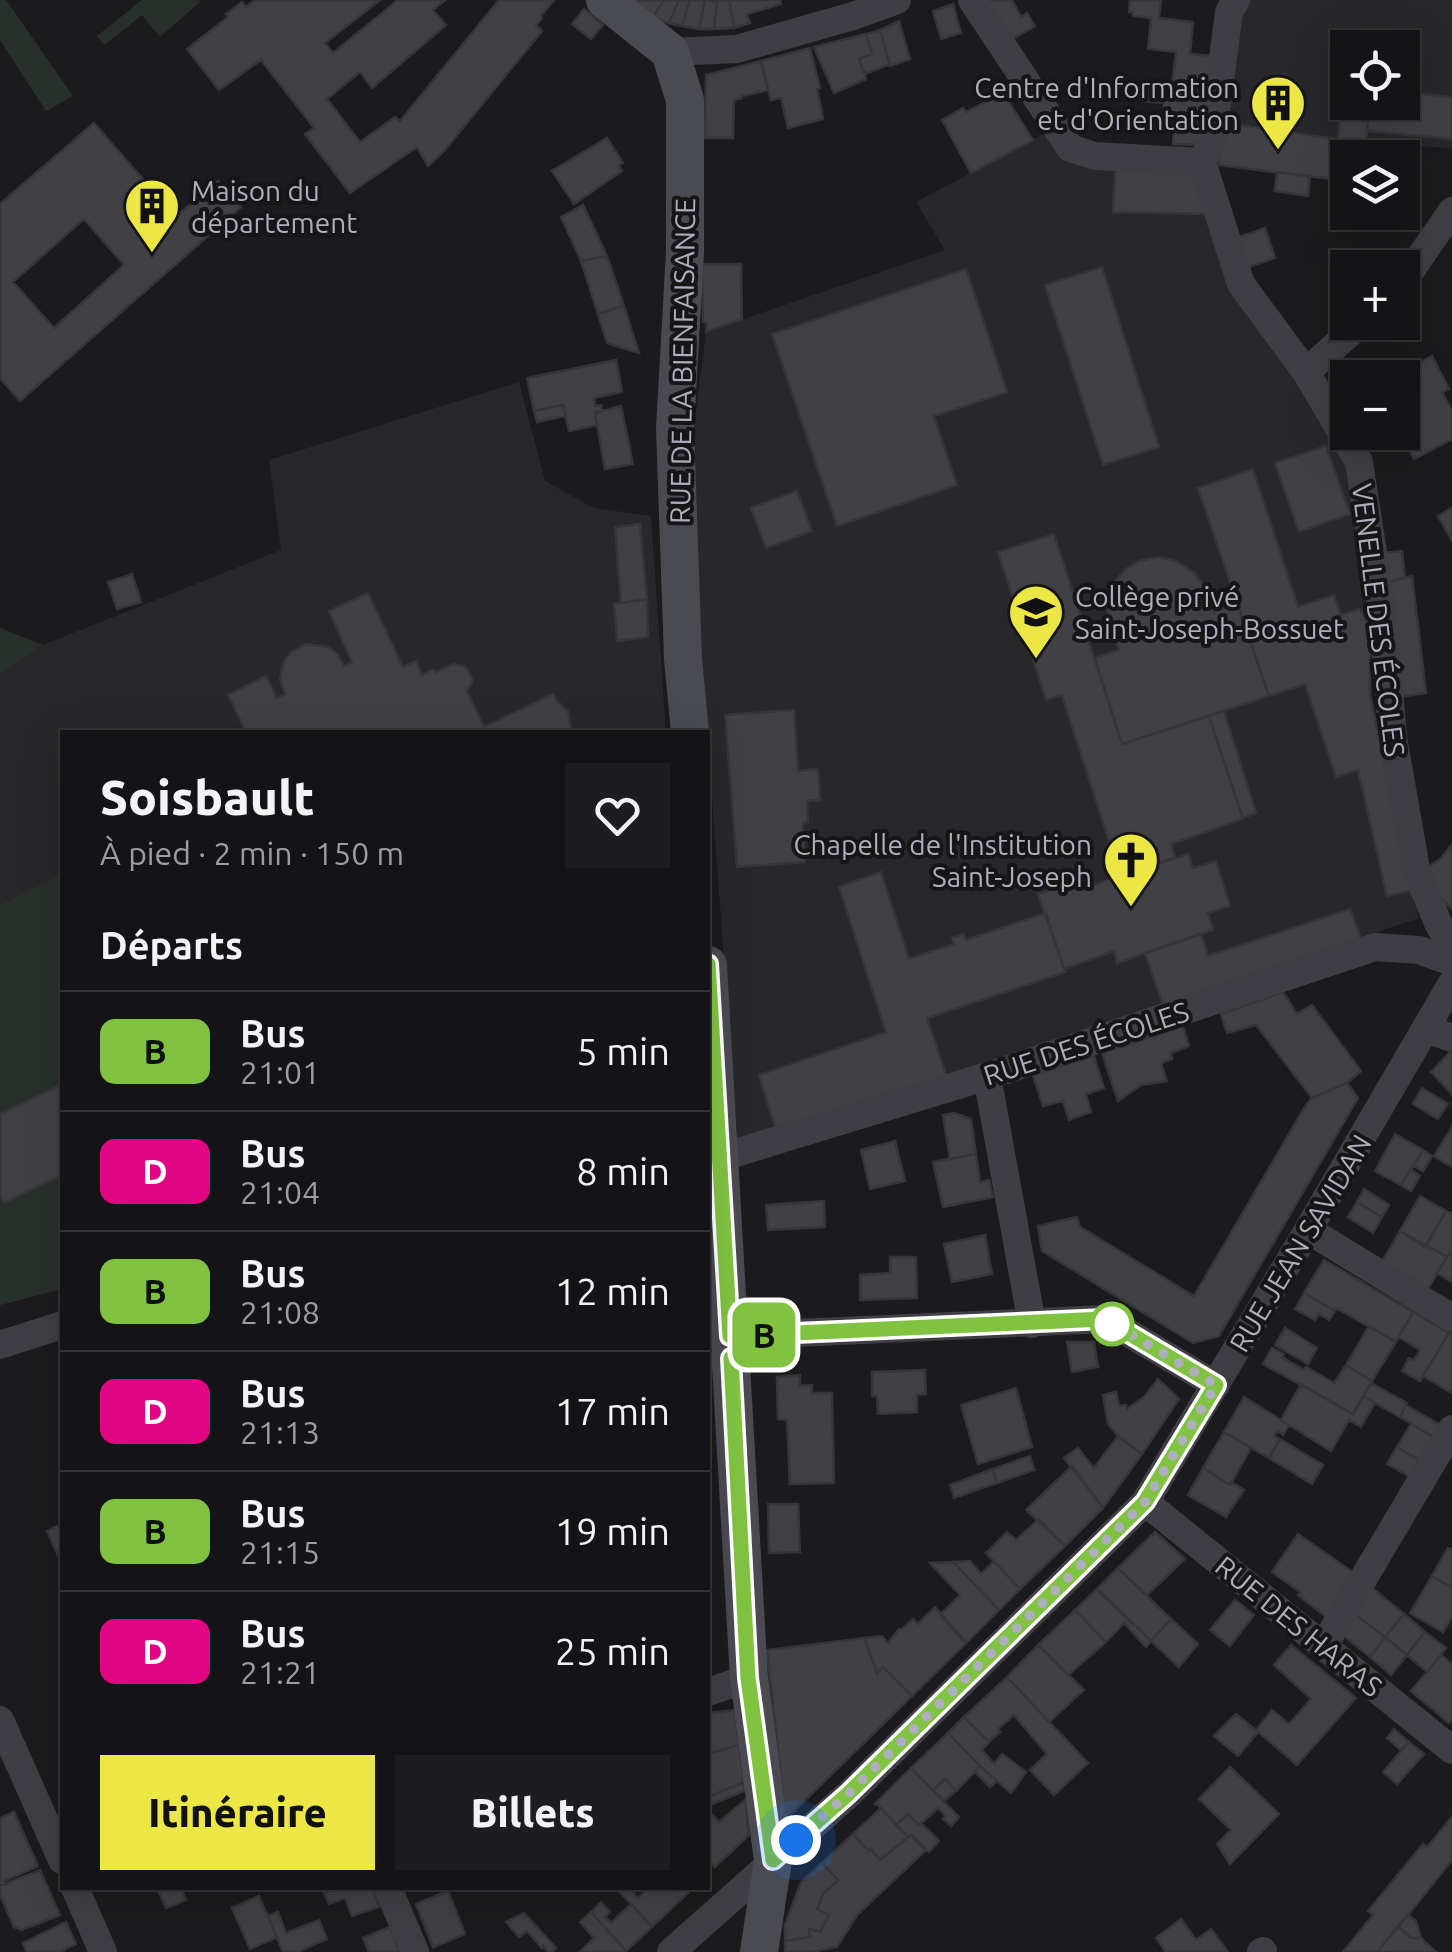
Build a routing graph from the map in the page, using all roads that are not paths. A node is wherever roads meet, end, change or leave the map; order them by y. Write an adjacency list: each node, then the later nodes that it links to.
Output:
1 (605, 0): 5 (street)
2 (897, 0): 5 (street)
3 (972, 0): 6 (street)
4 (1236, 0): 6 (street)
5 (670, 52): 11 (street, RUE DE LA BIENFAISANCE)
6 (1202, 162): 10 (street)
7 (1452, 211): 8 (street)
8 (1420, 257)
9 (1342, 340): 10 (street)
10 (1306, 372): 12 (street, VENELLE DES ÉCOLES)
11 (690, 730)
12 (1452, 947)
13 (1452, 962): 17 (street, RUE DES ÉCOLES)
14 (1452, 983): 16 (street, RUE JEAN SAVIDAN)
15 (710, 997): 18 (street)
16 (1439, 1033): 19 (street, RUE JEAN SAVIDAN)
17 (987, 1076): 18 (street, RUE DES ÉCOLES); 21 (street)
18 (720, 1158): 23 (street)
19 (1308, 1230): 20 (street); 25 (street, RUE JEAN SAVIDAN)
20 (1452, 1318)
21 (1032, 1324): 23 (street); 25 (street)
22 (60, 1326): 24 (street)
23 (719, 1326): 29 (street)
24 (0, 1345)
25 (1216, 1385): 27 (street, RUE JEAN SAVIDAN)
26 (1452, 1430): 28 (street)
27 (1145, 1502): 28 (street, RUE DES HARAS); 34 (street, RUE JEAN SAVIDAN)
28 (1324, 1644): 32 (street, RUE DES HARAS)
29 (748, 1678): 30 (street); 34 (street)
30 (710, 1691)
31 (0, 1720): 33 (street)
32 (1452, 1750)
33 (60, 1855)
34 (773, 1860): 39 (street, RUE JEAN SAVIDAN); 40 (street)
35 (75, 1890): 37 (street)
36 (389, 1890): 38 (street)
37 (103, 1952)
38 (415, 1952)
39 (671, 1952)
40 (759, 1952)

